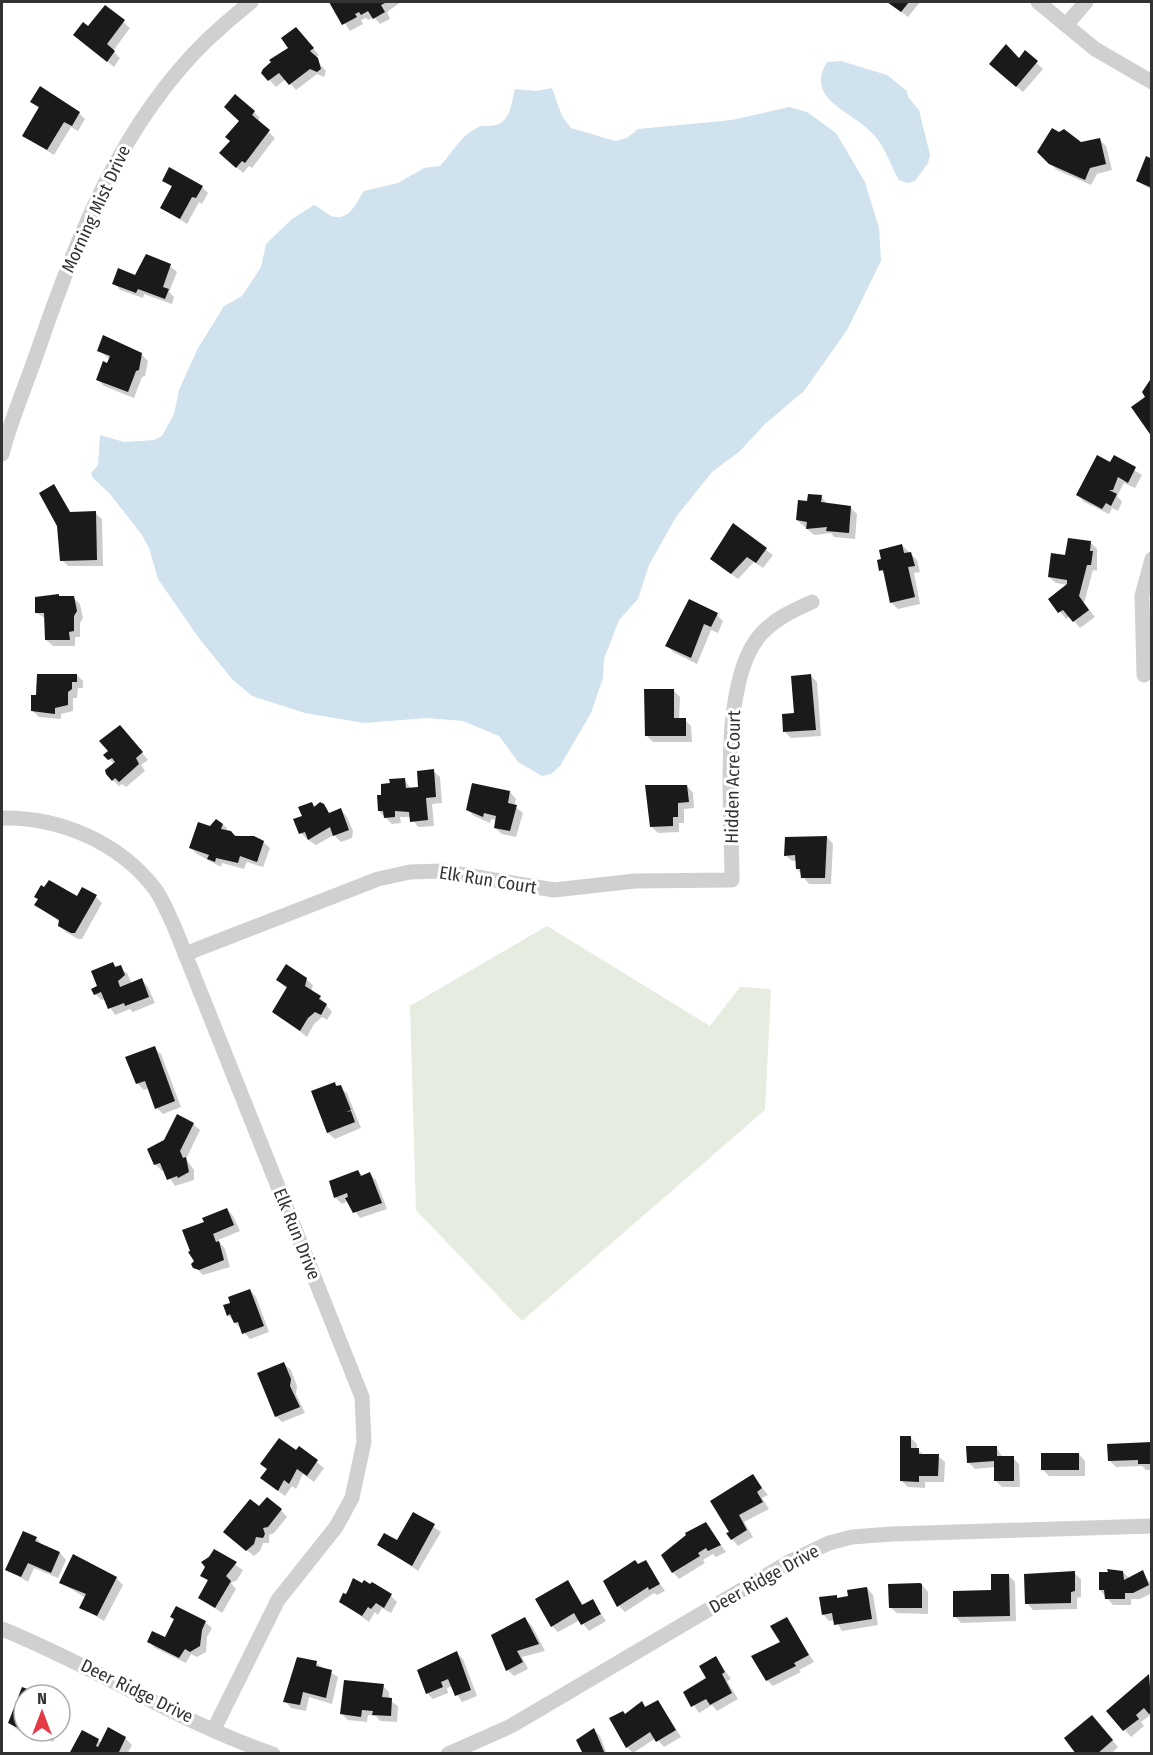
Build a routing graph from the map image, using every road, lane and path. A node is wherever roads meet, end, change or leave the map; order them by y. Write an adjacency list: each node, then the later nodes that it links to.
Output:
1 (251, 2): 6 (street, Morning Mist Drive)
2 (1038, 2): 4 (street)
3 (1086, 2): 4 (street)
4 (1066, 25): 5 (street)
5 (1152, 82)
6 (2, 454)
7 (1152, 559): 9 (street)
8 (812, 602): 11 (street, Hidden Acre Court)
9 (1144, 675)
10 (2, 818): 12 (street, Elk Run Drive)
11 (732, 880): 12 (street, Elk Run Court)
12 (185, 954): 15 (street, Elk Run Drive)
13 (1152, 1526): 17 (street, Deer Ridge Drive)
14 (2, 1629): 15 (street, Deer Ridge Drive)
15 (214, 1729): 16 (street, Deer Ridge Drive)
16 (273, 1754)
17 (448, 1754)

